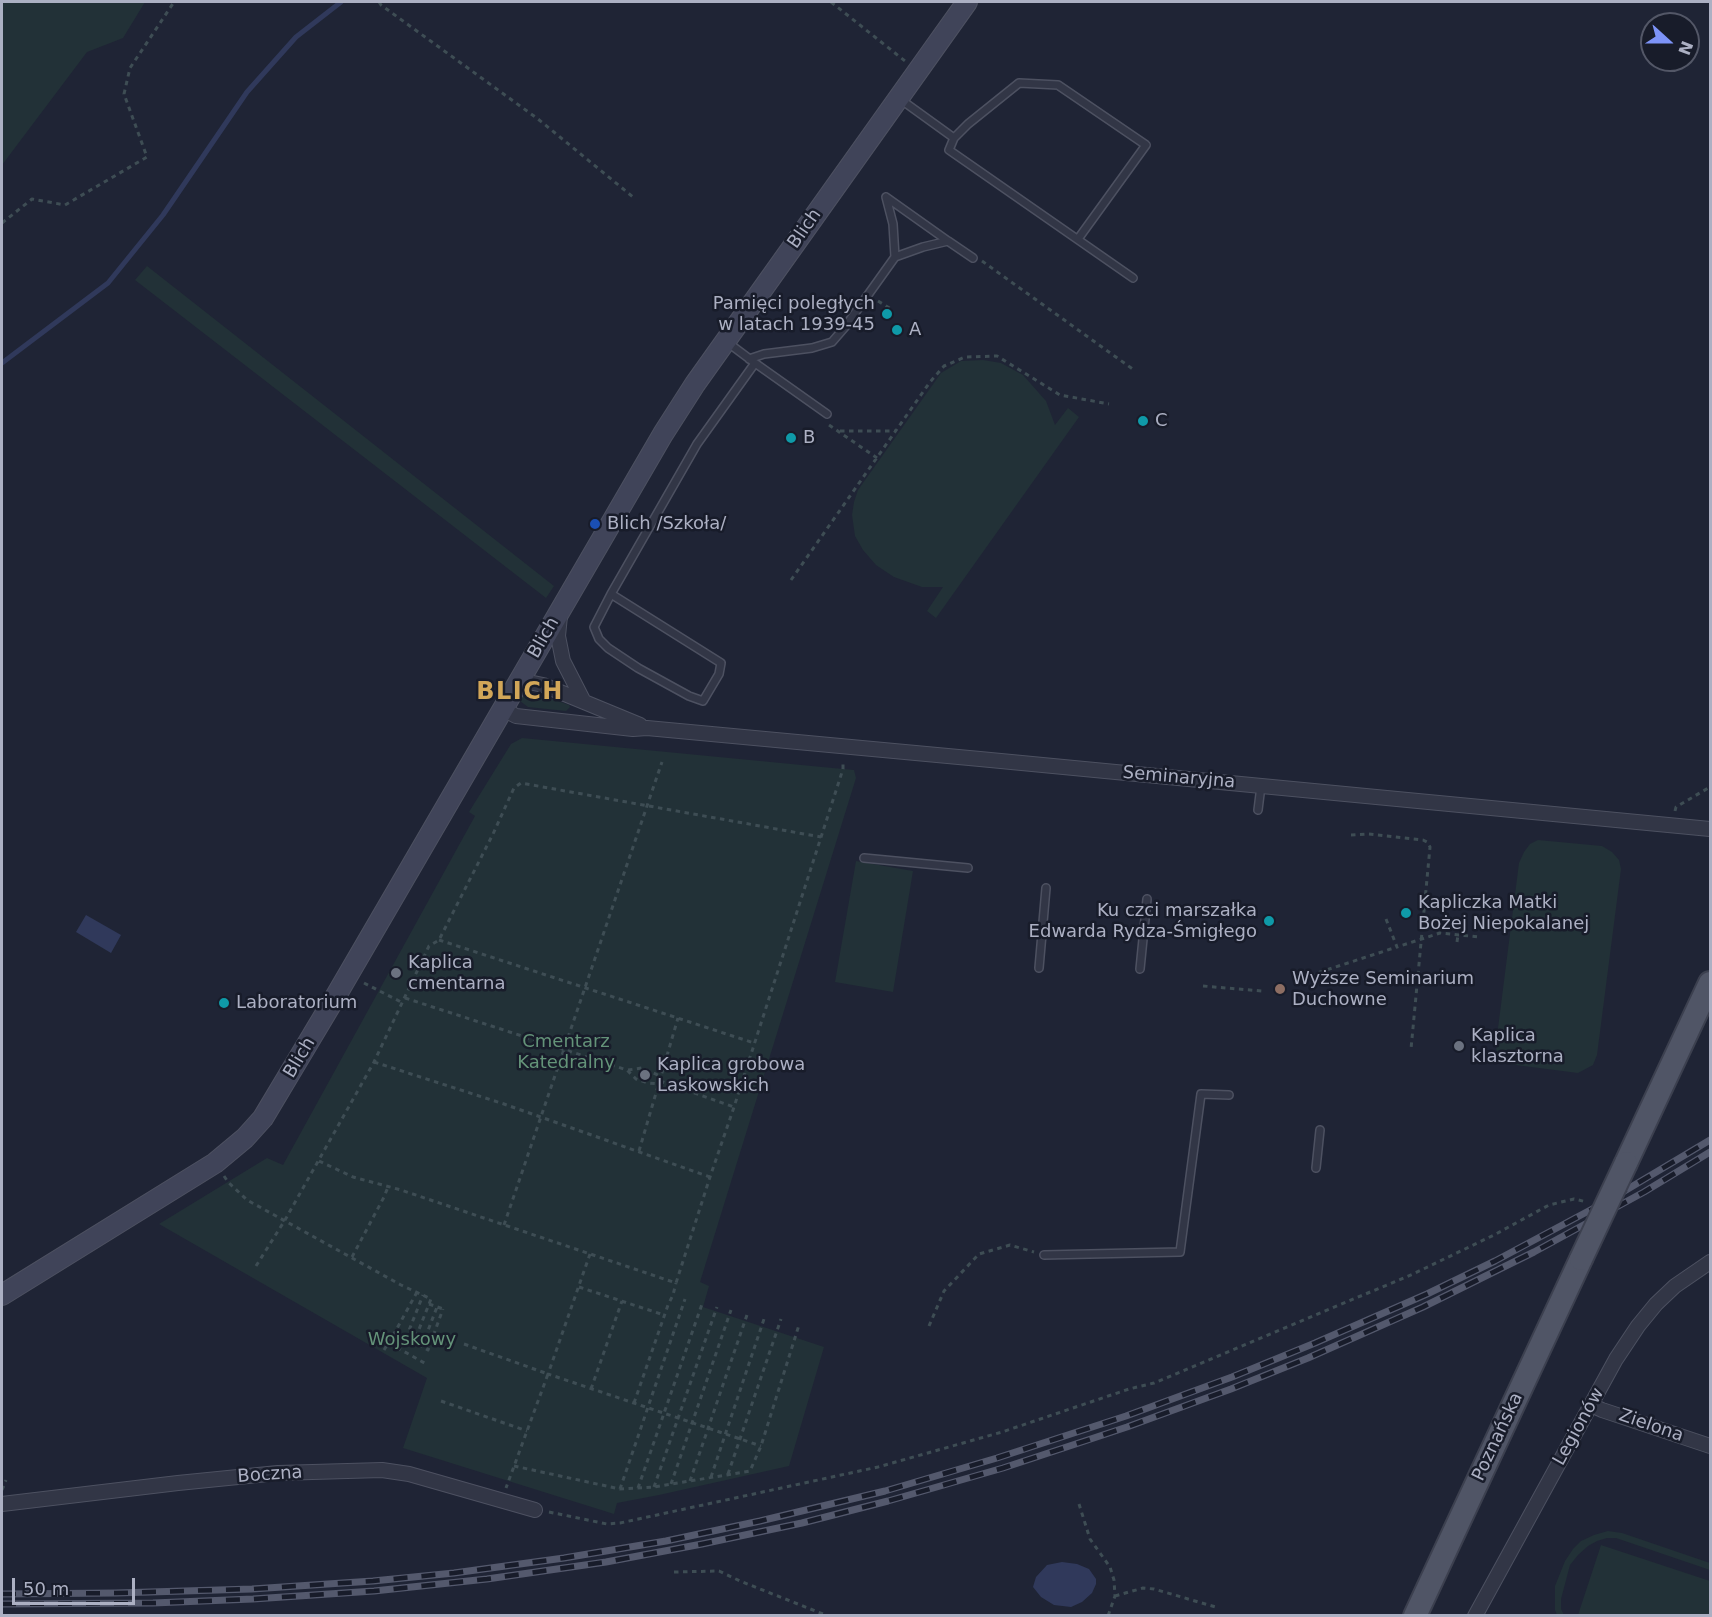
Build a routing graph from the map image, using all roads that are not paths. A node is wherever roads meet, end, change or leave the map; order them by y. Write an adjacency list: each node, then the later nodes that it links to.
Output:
1 (967, 2): 2 (street, Blich)
2 (898, 98): 3 (lane); 9 (street, Blich)
3 (954, 138): 4 (lane); 4 (lane)
4 (1078, 239): 8 (lane)
5 (948, 241): 6 (lane); 6 (lane); 7 (lane)
6 (896, 257): 10 (lane)
7 (973, 258)
8 (1133, 278)
9 (726, 340): 10 (lane); 13 (street, Blich)
10 (752, 361): 11 (lane); 12 (lane)
11 (827, 414)
12 (611, 594): 12 (lane)
13 (562, 607): 14 (street, Blich); 15 (street)
14 (519, 680): 15 (street, Seminaryjna); 16 (street, Blich)
15 (584, 702): 17 (street, Seminaryjna)
16 (503, 709): 17 (street, Seminaryjna); 33 (street, Blich)
17 (647, 728): 18 (street, Seminaryjna)
18 (1261, 786): 19 (lane); 20 (street, Seminaryjna)
19 (1258, 810)
20 (1710, 829)
21 (864, 858): 22 (lane)
22 (968, 868)
23 (1046, 888): 25 (lane)
24 (1147, 899): 26 (lane)
25 (1039, 968)
26 (1140, 969)
27 (1710, 983): 38 (main road, Poznańska, bridge)
28 (1229, 1095): 31 (lane)
29 (1320, 1130): 30 (lane)
30 (1316, 1168)
31 (1044, 1255)
32 (1710, 1262): 34 (street, Legionów)
33 (2, 1295)
34 (1591, 1405): 35 (street, Zielona); 39 (street, Legionów)
35 (1710, 1446)
36 (2, 1504): 37 (street, Boczna)
37 (535, 1510)
38 (1416, 1616)
39 (1475, 1616)

